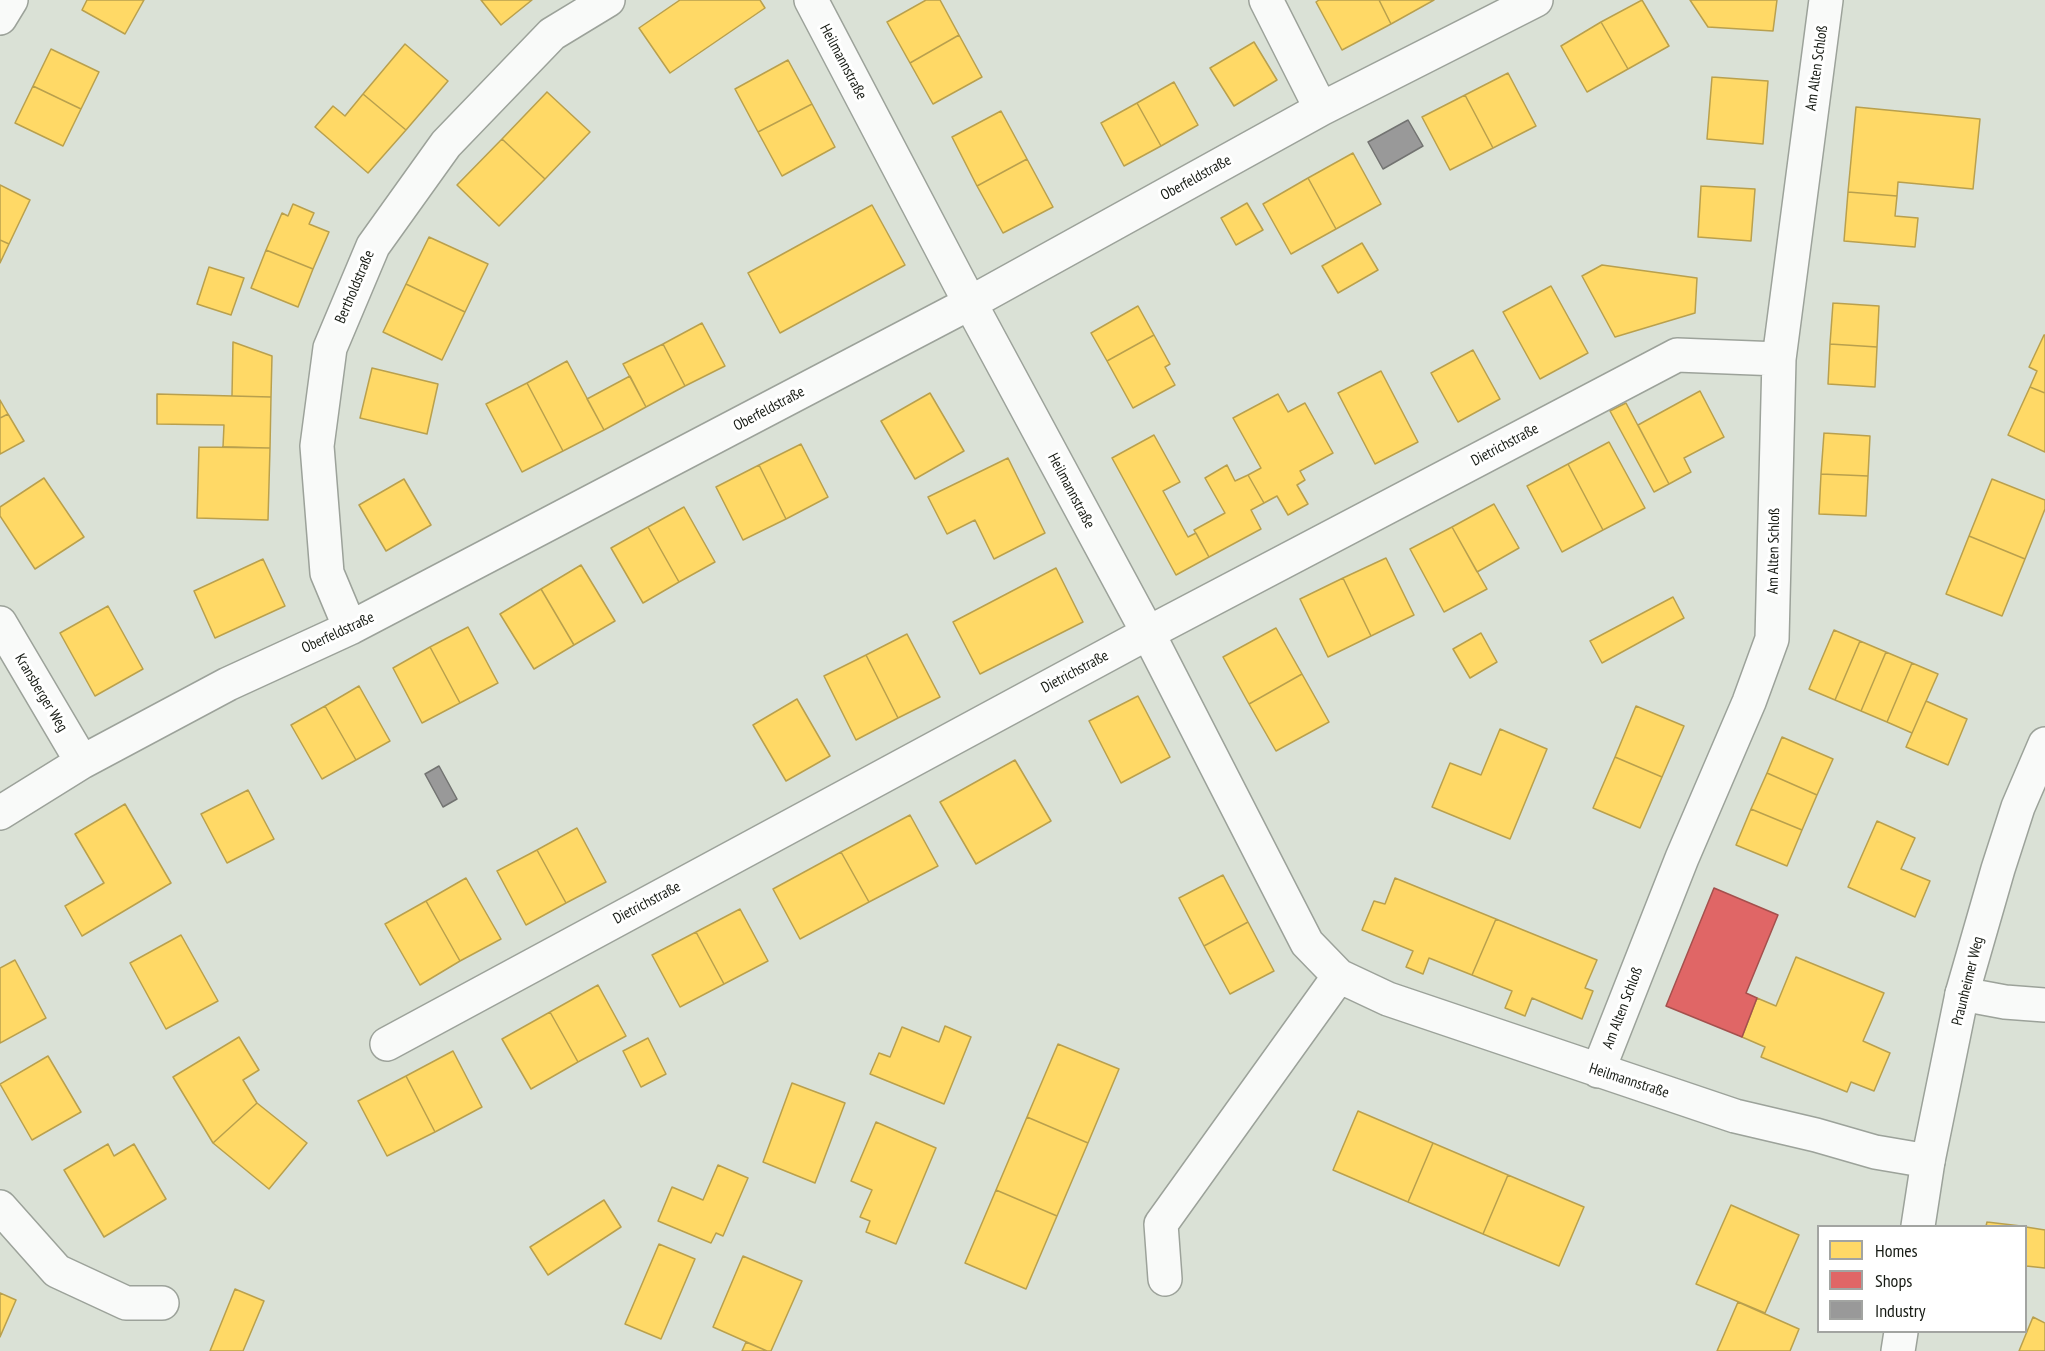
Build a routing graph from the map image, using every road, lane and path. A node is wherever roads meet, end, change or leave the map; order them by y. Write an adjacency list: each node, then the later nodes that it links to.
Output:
1 (11, 0): 7 (street)
2 (608, 0): 12 (street, Bertholdstraße)
3 (810, 0): 9 (street, Heilmannstraße)
4 (1266, 0): 8 (street)
5 (1536, 0): 8 (street, Oberfeldstraße)
6 (1826, 0): 10 (street, Am Alten Schloß)
7 (0, 18)
8 (1321, 109): 9 (street, Oberfeldstraße)
9 (970, 303): 12 (street, Oberfeldstraße); 13 (street, Heilmannstraße)
10 (1779, 359): 13 (street, Dietrichstraße); 21 (street, Am Alten Schloß)
11 (0, 623): 15 (street, Kransberger Weg)
12 (350, 628): 15 (street, Oberfeldstraße)
13 (1148, 633): 17 (street, Heilmannstraße); 20 (street, Dietrichstraße)
14 (2045, 744): 18 (street, Praunheimer Weg)
15 (82, 762): 16 (street, Oberfeldstraße)
16 (0, 813)
17 (1339, 976): 21 (street, Heilmannstraße); 25 (street)
18 (1962, 994): 19 (street); 22 (street, Praunheimer Weg)
19 (2045, 1005)
20 (387, 1044)
21 (1598, 1071): 22 (street, Heilmannstraße)
22 (1928, 1161): 24 (street, Praunheimer Weg)
23 (0, 1207): 26 (street)
24 (1917, 1225)
25 (1165, 1279)
26 (162, 1303)
27 (1901, 1333): 28 (street)
28 (1898, 1351)

